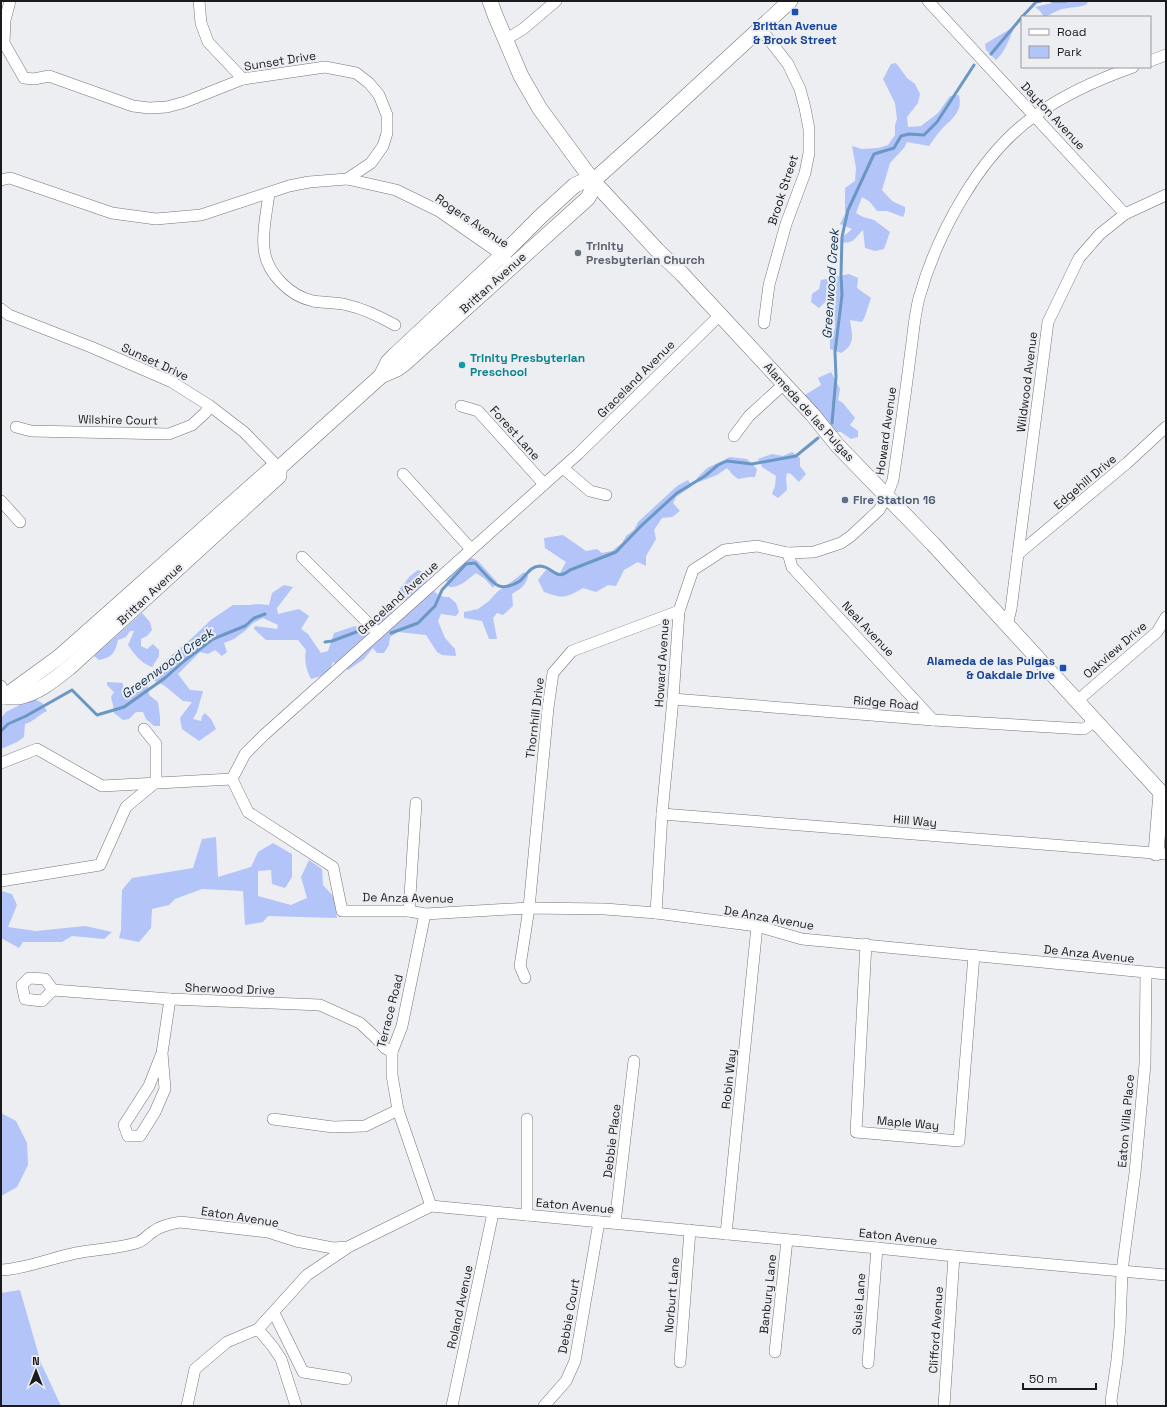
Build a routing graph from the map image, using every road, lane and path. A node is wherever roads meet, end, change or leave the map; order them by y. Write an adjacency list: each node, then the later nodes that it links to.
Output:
1 (10, 1): 9 (street, Sunset Drive)
2 (199, 1): 13 (street)
3 (490, 1): 8 (main road, Alameda de las Pulgas)
4 (790, 1): 7 (main road, Brittan Avenue)
5 (928, 1): 14 (street, Dayton Avenue)
6 (555, 2): 8 (street)
7 (760, 28): 17 (main road, Brittan Avenue); 24 (street, Brook Street)
8 (505, 40): 17 (main road, Alameda de las Pulgas)
9 (3, 44): 13 (street, Sunset Drive)
10 (1166, 55): 11 (street)
11 (1151, 61)
12 (1130, 68): 14 (street, Howard Avenue)
13 (243, 79): 15 (street, Sunset Drive)
14 (1035, 115): 20 (street, Dayton Avenue); 37 (street, Howard Avenue)
15 (347, 179): 18 (street, Sunset Drive); 21 (street, Rogers Avenue)
16 (1, 180): 18 (street, Sunset Drive)
17 (593, 180): 21 (main road, Brittan Avenue); 23 (main road, Alameda de las Pulgas)
18 (270, 193): 25 (street)
19 (1166, 195): 20 (street, Wildwood Avenue)
20 (1125, 214): 42 (street, Wildwood Avenue)
21 (506, 261): 32 (main road, Brittan Avenue)
22 (1, 309): 27 (street, Sunset Drive)
23 (720, 315): 26 (main road, Alameda de las Pulgas); 33 (street, Graceland Avenue)
24 (764, 323)
25 (395, 325)
26 (784, 384): 31 (street); 37 (main road, Alameda de las Pulgas)
27 (210, 406): 29 (street, Wilshire Court); 32 (street, Sunset Drive)
28 (461, 406): 35 (street, Forest Lane)
29 (16, 427)
30 (1166, 427): 42 (street, Edgehill Drive)
31 (734, 436)
32 (279, 468): 48 (main road, Brittan Avenue)
33 (563, 468): 35 (street, Graceland Avenue); 36 (street)
34 (402, 474): 40 (street)
35 (544, 484): 40 (street, Graceland Avenue)
36 (606, 495)
37 (887, 496): 41 (street, Howard Avenue); 46 (main road, Alameda de las Pulgas)
38 (1, 500): 39 (street)
39 (20, 522)
40 (471, 549): 47 (street, Graceland Avenue)
41 (788, 553): 44 (street, Howard Avenue); 51 (street, Neal Avenue)
42 (1018, 554): 46 (street, Wildwood Avenue)
43 (302, 557): 47 (street)
44 (679, 611): 49 (street, Howard Avenue); 62 (street, Thornhill Drive)
45 (1166, 617): 50 (street, Oakview Drive)
46 (1007, 625): 50 (main road, Alameda de las Pulgas)
47 (378, 633): 55 (street, Graceland Avenue)
48 (2, 694)
49 (673, 699): 51 (street, Ridge Road); 59 (street, Howard Avenue)
50 (1077, 701): 52 (main road, Alameda de las Pulgas)
51 (933, 720): 52 (street, Ridge Road)
52 (1095, 721): 57 (main road, Alameda de las Pulgas)
53 (144, 729): 56 (street)
54 (1, 763): 56 (street)
55 (232, 779): 56 (street); 63 (street, De Anza Avenue)
56 (156, 782): 61 (street)
57 (1164, 795): 60 (main road)
58 (416, 803): 63 (street)
59 (662, 814): 60 (street, Hill Way); 65 (street, Howard Avenue)
60 (1161, 853)
61 (1, 881)
62 (529, 908): 64 (street, De Anza Avenue); 65 (street, De Anza Avenue); 71 (street, Thornhill Drive)
63 (409, 911): 64 (street, De Anza Avenue)
64 (426, 914): 74 (street, Terrace Road)
65 (656, 914): 66 (street, De Anza Avenue)
66 (757, 926): 67 (street, De Anza Avenue); 86 (street, Robin Way)
67 (866, 944): 68 (street, De Anza Avenue); 68 (street, Maple Way)
68 (974, 955): 69 (street, De Anza Avenue)
69 (1146, 973): 70 (street, De Anza Avenue); 92 (street, Eaton Villa Place)
70 (1166, 974)
71 (525, 978)
72 (53, 990): 73 (street, Sherwood Drive)
73 (170, 999): 74 (street, Sherwood Drive); 75 (street)
74 (392, 1052): 77 (street, Terrace Road)
75 (162, 1053): 75 (street)
76 (634, 1061): 84 (street, Debbie Place)
77 (398, 1110): 78 (street); 80 (street, Terrace Road)
78 (273, 1118)
79 (527, 1120): 82 (street)
80 (431, 1206): 81 (street, Eaton Avenue); 88 (street, Eaton Avenue)
81 (493, 1213): 82 (street, Eaton Avenue); 102 (street, Roland Avenue)
82 (527, 1215): 83 (street, Eaton Avenue)
83 (598, 1222): 84 (street, Eaton Avenue); 103 (street, Debbie Court)
84 (615, 1223): 85 (street, Eaton Avenue)
85 (690, 1230): 86 (street, Eaton Avenue); 97 (street, Norburt Lane)
86 (726, 1234): 87 (street, Eaton Avenue)
87 (787, 1240): 89 (street, Eaton Avenue); 96 (street, Banbury Lane)
88 (348, 1247): 91 (street, Eaton Avenue); 94 (street)
89 (877, 1248): 90 (street, Eaton Avenue); 98 (street, Susie Lane)
90 (954, 1256): 92 (street, Eaton Avenue); 104 (street, Clifford Avenue)
91 (1, 1270)
92 (1122, 1271): 93 (street, Eaton Avenue); 105 (street, Eaton Villa Place)
93 (1166, 1275)
94 (274, 1313): 95 (street); 99 (street)
95 (258, 1329): 100 (street); 101 (street)
96 (775, 1352)
97 (680, 1362)
98 (868, 1363)
99 (346, 1379)
100 (187, 1406)
101 (296, 1406)
102 (452, 1406)
103 (544, 1406)
104 (944, 1406)
105 (1112, 1406)

